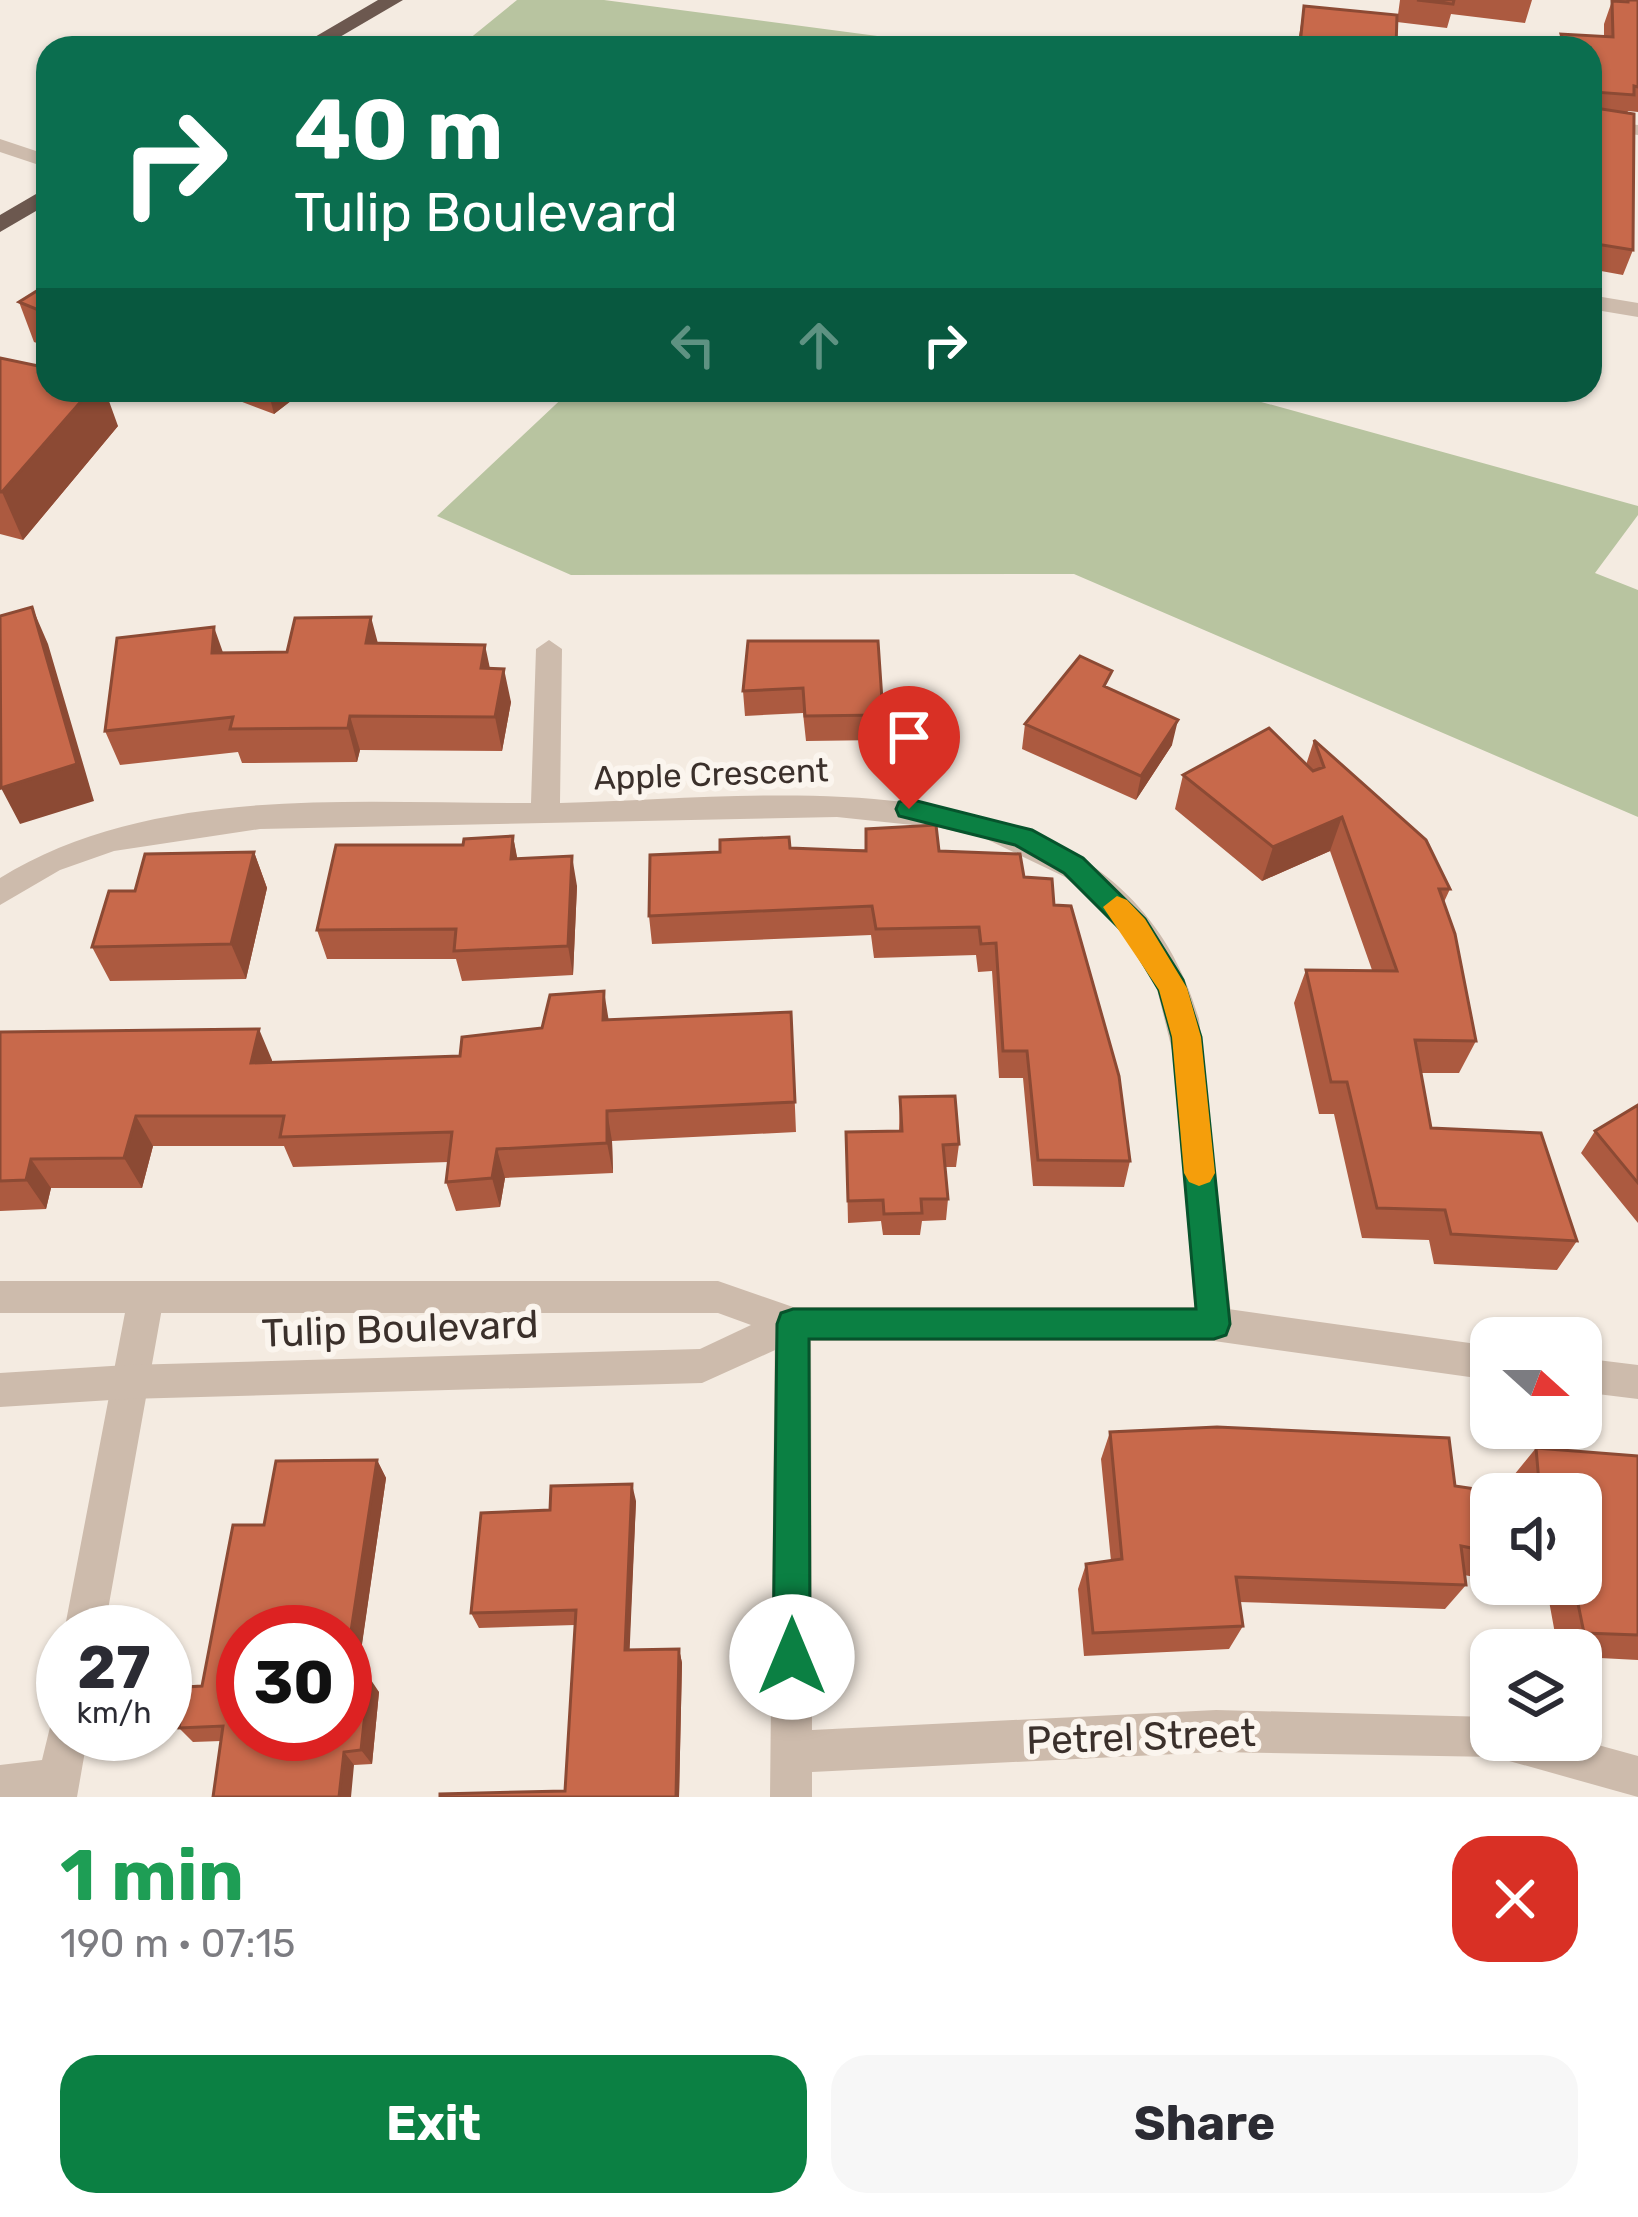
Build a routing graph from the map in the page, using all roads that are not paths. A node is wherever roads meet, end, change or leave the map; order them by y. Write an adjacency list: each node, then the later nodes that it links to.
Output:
1 (393, 0): 2 (highway)
2 (328, 36)
3 (1602, 126): 4 (lane)
4 (1638, 130)
5 (0, 145): 6 (street)
6 (36, 158)
7 (36, 202): 8 (highway)
8 (0, 225)
9 (1602, 304): 10 (street)
10 (1638, 310)
11 (549, 649): 12 (street)
12 (545, 814): 13 (street, Apple Crescent); 17 (street, Apple Crescent)
13 (0, 893)
14 (0, 1297): 15 (street, Tulip Boulevard)
15 (146, 1297): 16 (street, Tulip Boulevard); 20 (street)
16 (793, 1324): 17 (street, Tulip Boulevard); 20 (street, Tulip Boulevard); 25 (street)
17 (1214, 1324): 18 (street, Tulip Boulevard)
18 (1470, 1361)
19 (1602, 1378): 21 (street)
20 (127, 1382): 22 (street, Tulip Boulevard); 23 (street)
21 (1638, 1382)
22 (0, 1390)
23 (89, 1605)
24 (1470, 1737): 25 (street, Petrel Street)
25 (791, 1752): 30 (street)
26 (1578, 1761): 27 (street)
27 (1638, 1778)
28 (0, 1786): 29 (street)
29 (57, 1788)
30 (791, 1797)

